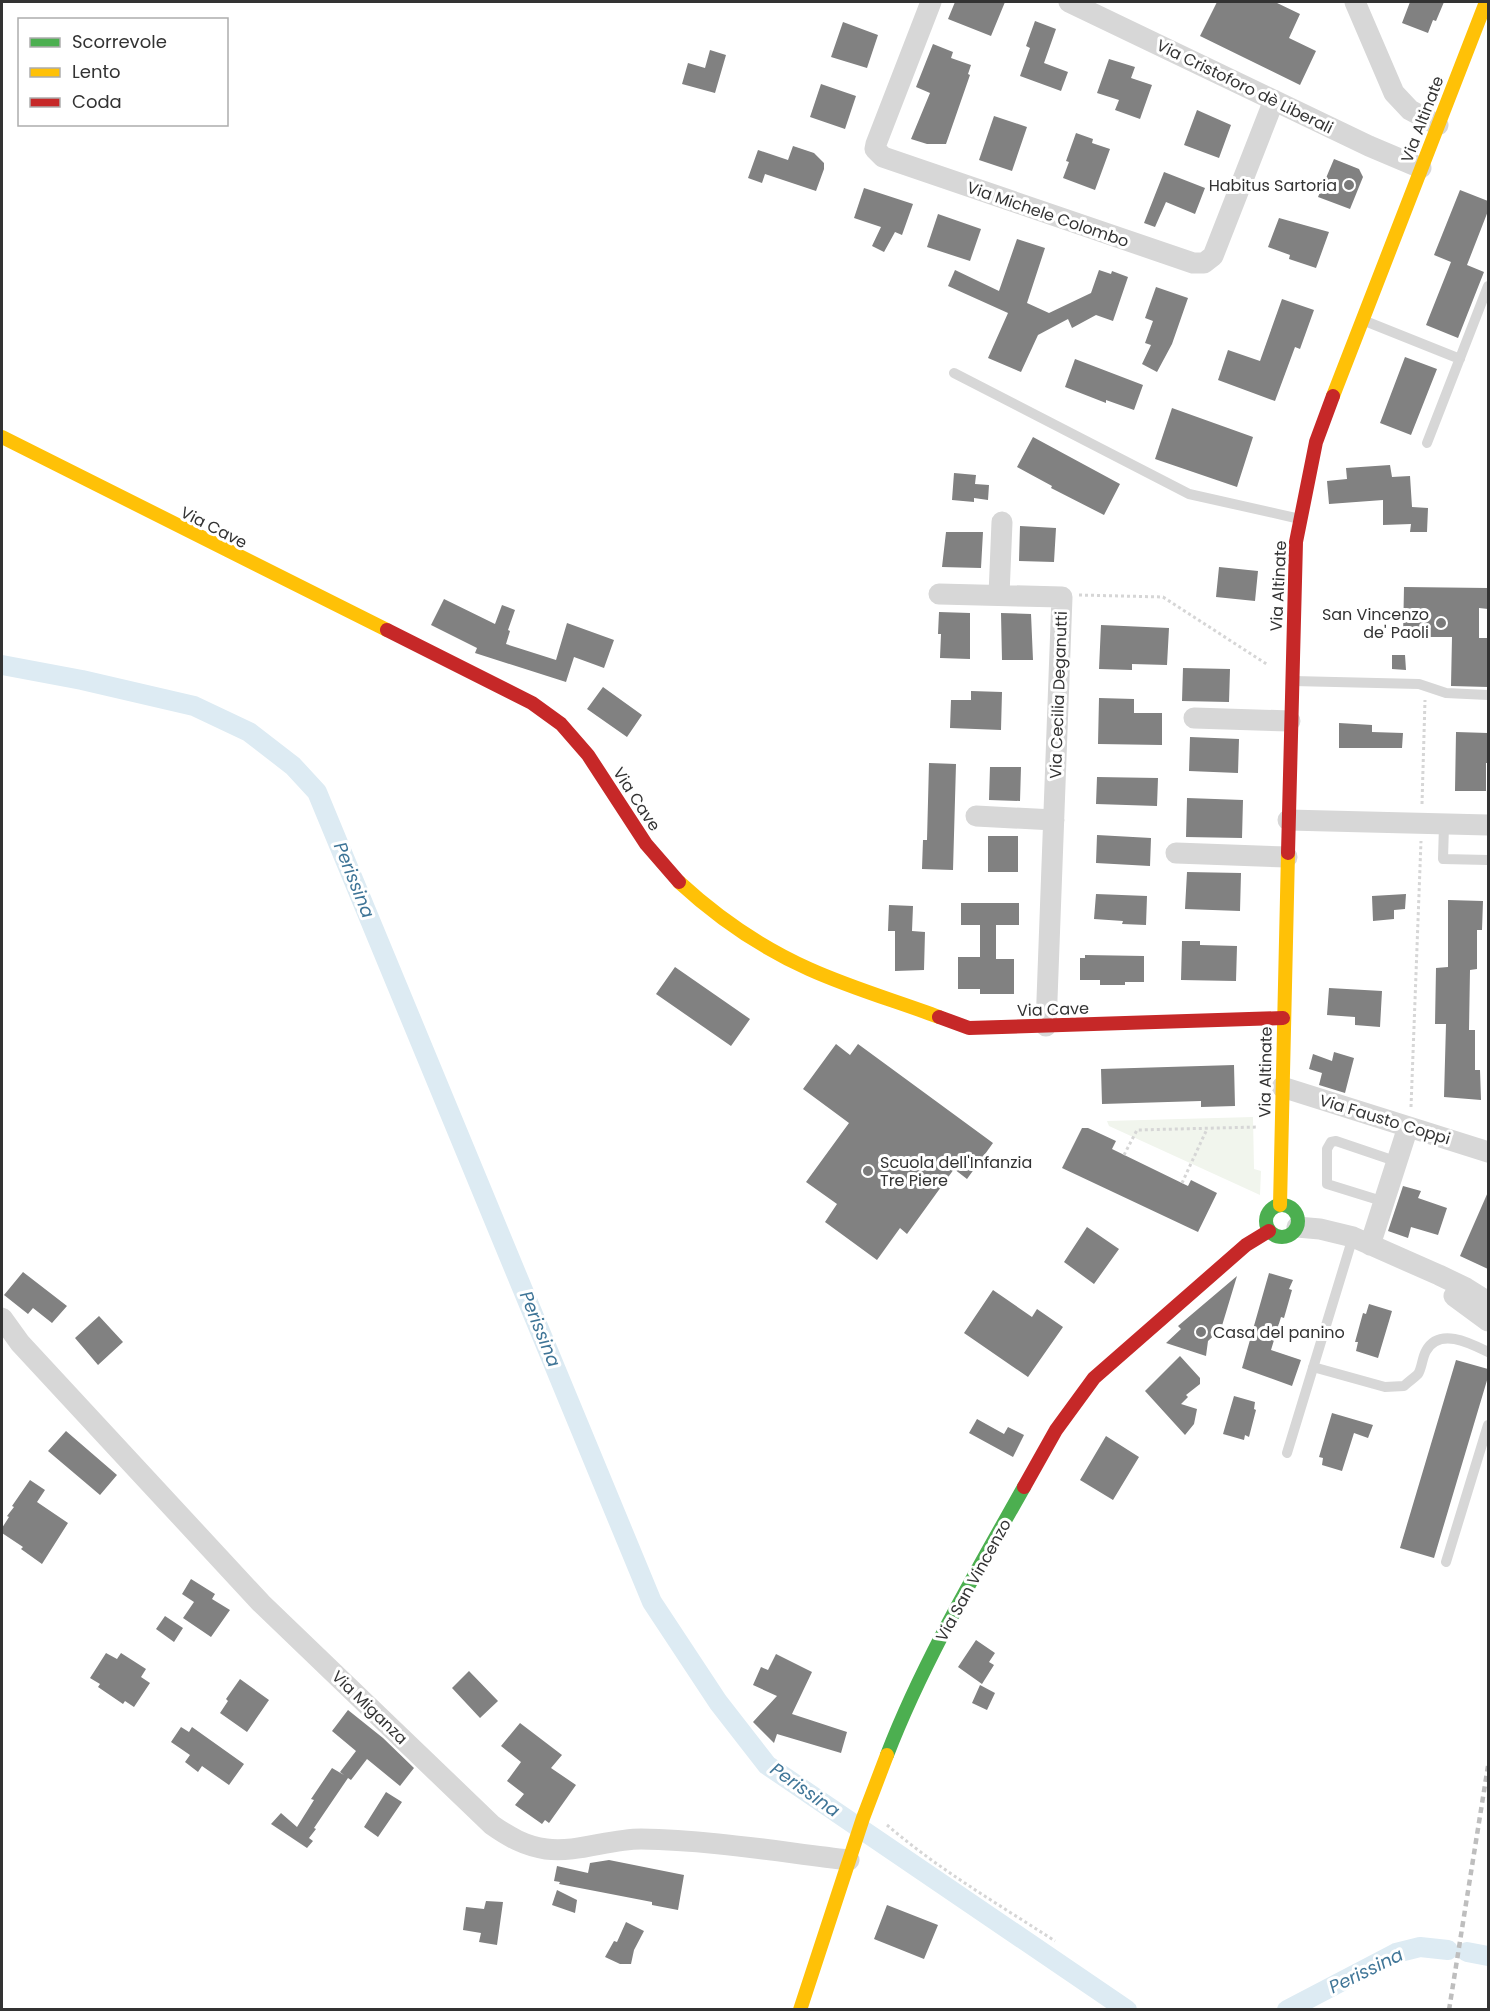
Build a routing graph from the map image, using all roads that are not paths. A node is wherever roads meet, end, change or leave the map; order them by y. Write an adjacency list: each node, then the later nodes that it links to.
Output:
1 (931, 2): 5 (street, Via Michele Colombo)
2 (1069, 2): 5 (street, Via Cristoforo dè Liberali)
3 (1355, 2): 6 (street)
4 (1486, 2): 6 (street, Via Altinate)
5 (1274, 100): 7 (street, Via Cristoforo dè Liberali)
6 (1438, 125): 7 (street, Via Altinate)
7 (1421, 168): 9 (street, Via Altinate)
8 (1488, 286): 10 (lane)
9 (1362, 320): 10 (lane); 14 (street, Via Altinate)
10 (1460, 359): 13 (lane)
11 (954, 372): 14 (lane)
12 (2, 437): 31 (street, Via Cave)
13 (1427, 443)
14 (1300, 519): 18 (street, Via Altinate)
15 (1002, 522): 17 (street)
16 (939, 594): 17 (street, Via Cecilia Deganutti)
17 (999, 596): 23 (street, Via Cecilia Deganutti)
18 (1291, 681): 19 (lane); 21 (street, Via Altinate)
19 (1488, 695)
20 (1194, 718): 21 (street)
21 (1290, 721): 24 (street, Via Altinate)
22 (976, 816): 23 (street)
23 (1054, 820): 31 (street, Via Cecilia Deganutti)
24 (1288, 820): 25 (street); 28 (street, Via Altinate)
25 (1444, 825): 26 (street); 29 (lane)
26 (1488, 825)
27 (1176, 853): 28 (street)
28 (1287, 857): 30 (street, Via Altinate)
29 (1488, 860)
30 (1283, 1018): 31 (street, Via Cave); 32 (street, Via Altinate)
31 (1046, 1026)
32 (1282, 1087): 33 (street, Via Fausto Coppi); 37 (street, Via Altinate)
33 (1408, 1126): 34 (street, Via Fausto Coppi); 35 (street)
34 (1488, 1152)
35 (1398, 1162): 36 (street); 36 (lane)
36 (1385, 1202): 40 (street)
37 (1280, 1205): 38 (street); 39 (street)
38 (1297, 1227): 39 (street); 40 (street)
39 (1269, 1231): 50 (street, Via San Vincenzo)
40 (1362, 1241): 41 (street); 46 (lane)
41 (1391, 1255): 42 (street); 44 (street)
42 (1488, 1302)
43 (2, 1318): 50 (street, Via Miganza)
44 (1488, 1322)
45 (1488, 1352): 46 (lane)
46 (1313, 1367): 48 (lane)
47 (1488, 1425): 49 (lane)
48 (1287, 1453)
49 (1446, 1562)
50 (852, 1852): 51 (street, Via San Vincenzo)
51 (800, 2010)

